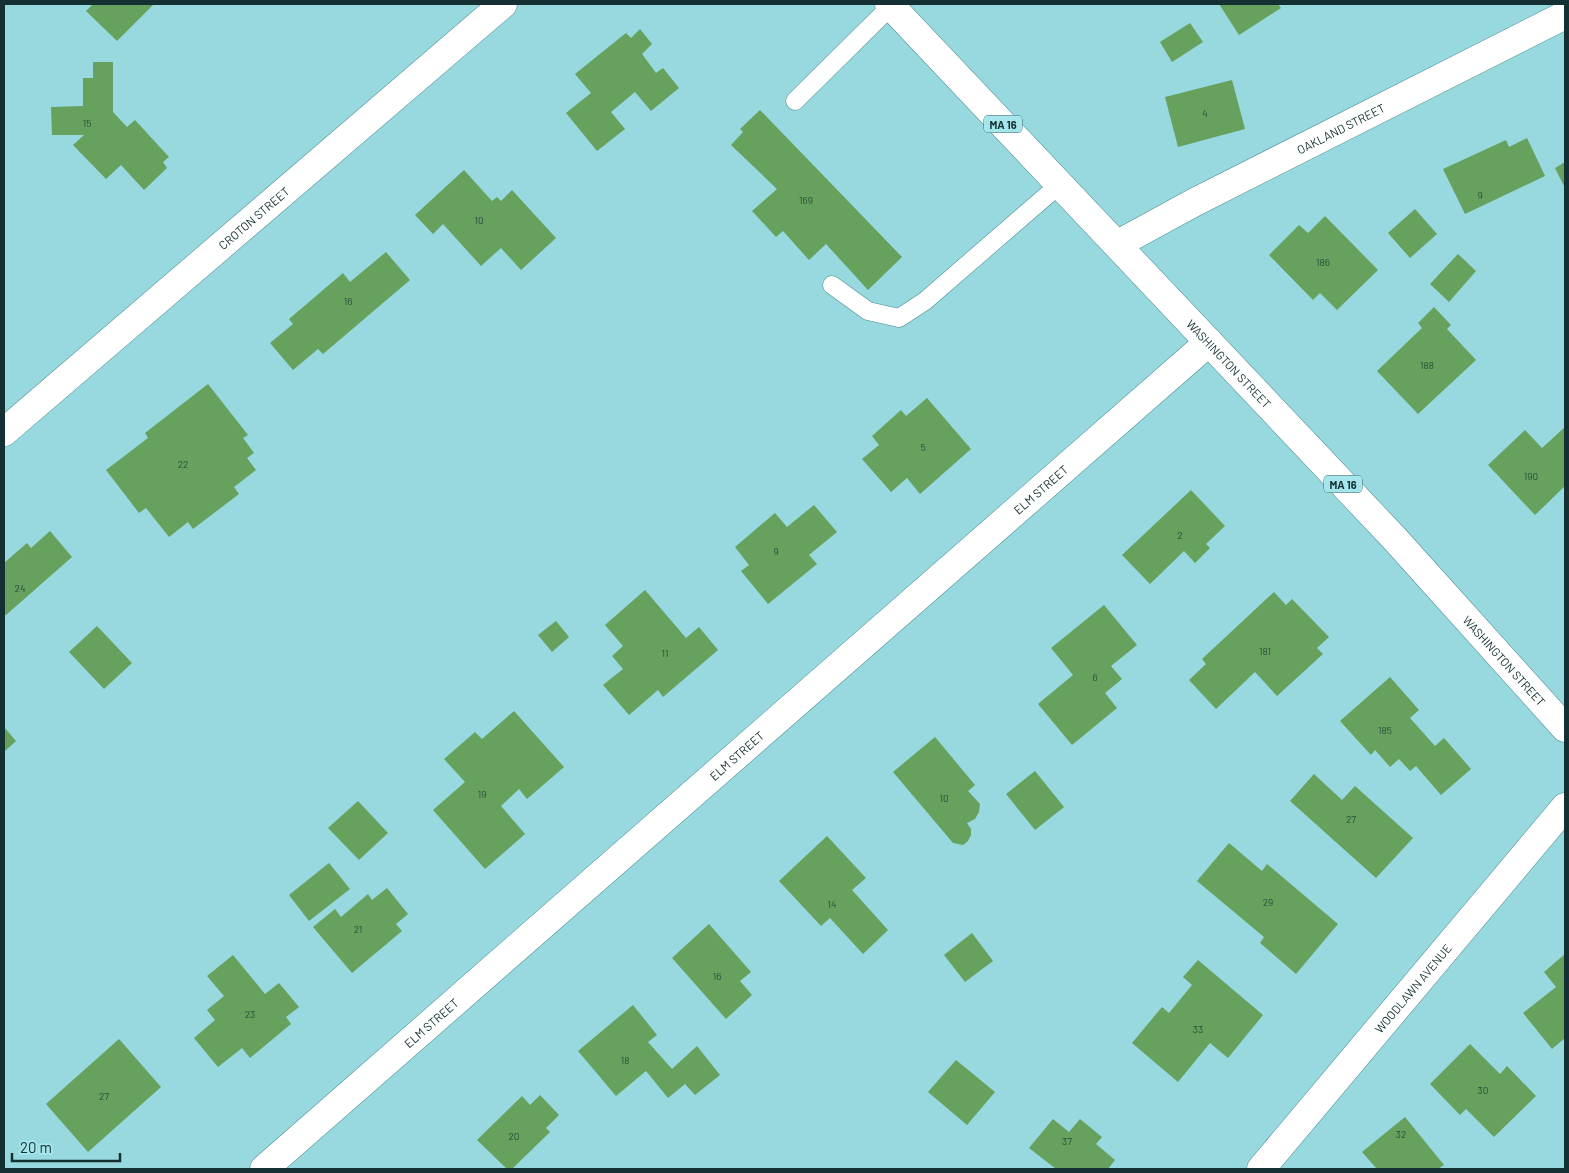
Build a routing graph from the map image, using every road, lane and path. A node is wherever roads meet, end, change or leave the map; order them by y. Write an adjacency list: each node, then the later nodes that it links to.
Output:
1 (503, 4): 9 (street, CROTON STREET)
2 (890, 5): 4 (lane); 5 (street, WASHINGTON STREET / MA 16)
3 (1565, 15): 6 (street, OAKLAND STREET)
4 (795, 101)
5 (1060, 184): 6 (street, WASHINGTON STREET / MA 16); 7 (lane)
6 (1118, 244): 8 (street, WASHINGTON STREET / MA 16)
7 (832, 285)
8 (1209, 342): 10 (street, WASHINGTON STREET / MA 16); 12 (street, ELM STREET)
9 (4, 432)
10 (1565, 728)
11 (1565, 807): 13 (street, WOODLAWN AVENUE)
12 (264, 1169)
13 (1261, 1169)

